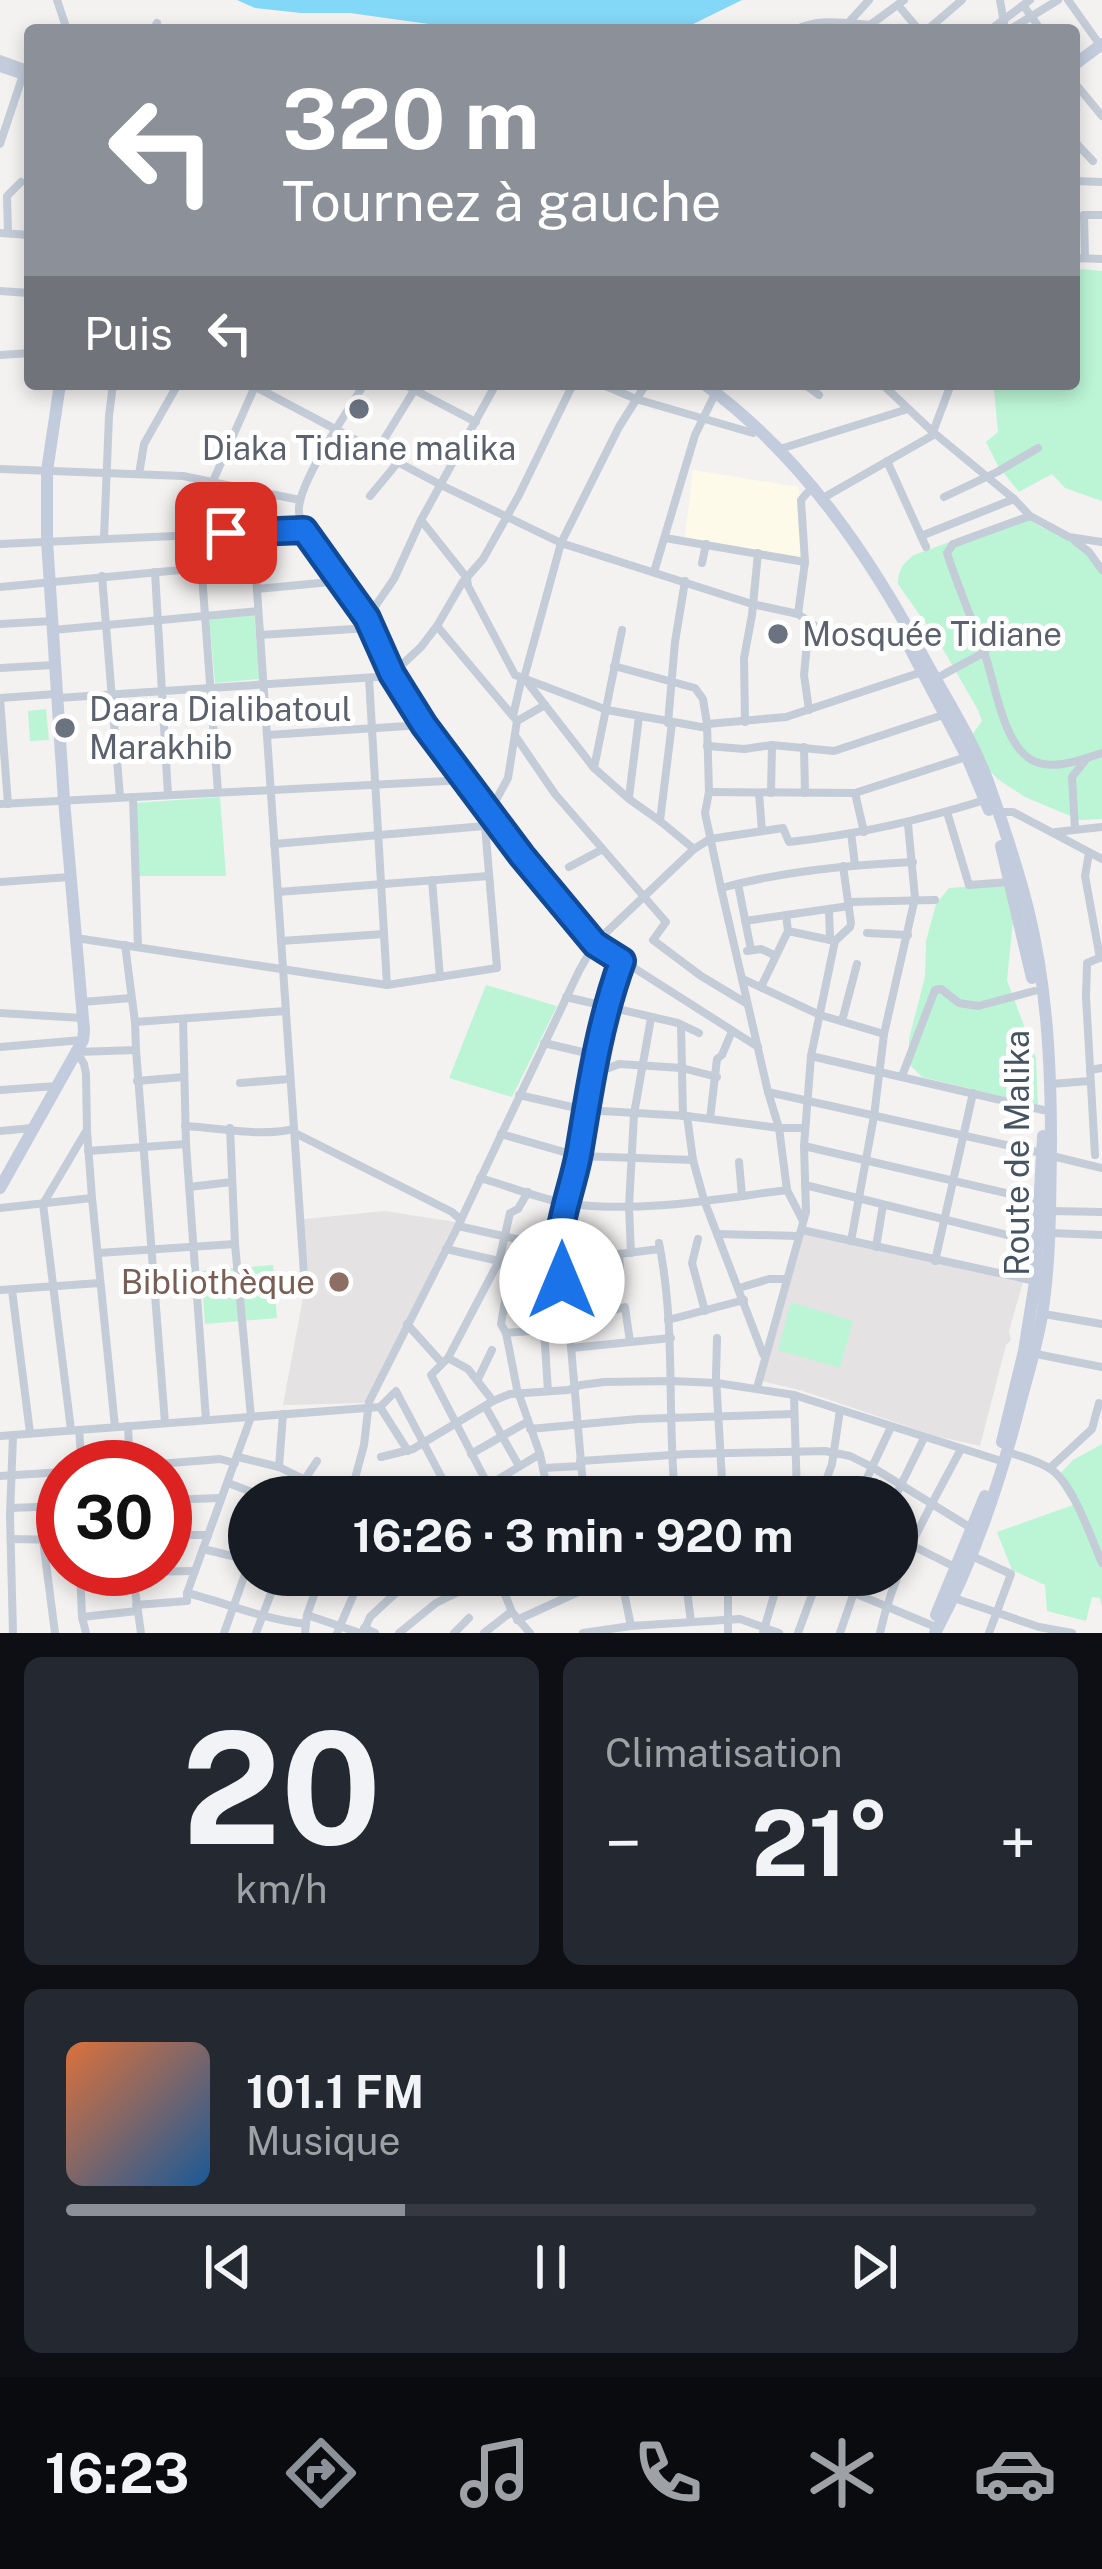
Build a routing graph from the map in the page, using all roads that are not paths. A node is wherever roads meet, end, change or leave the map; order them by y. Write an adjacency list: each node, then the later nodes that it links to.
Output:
1 (869, 0): 10 (street)
2 (1000, 0): 9 (street)
3 (1058, 0): 8 (street)
4 (1068, 0): 17 (street)
5 (955, 2): 12 (street)
6 (1027, 2): 8 (street); 9 (street)
7 (901, 3): 10 (street)
8 (1031, 16): 15 (street); 16 (street)
9 (1004, 19): 13 (street); 14 (street)
10 (849, 22): 11 (street)
11 (808, 24)
12 (931, 24)
13 (997, 24)
14 (1005, 24)
15 (1017, 24)
16 (1037, 24)
17 (1101, 45)
18 (24, 83): 21 (street)
19 (1080, 89): 20 (street)
20 (1102, 116)
21 (1, 140)
22 (1080, 147): 23 (street)
23 (1094, 161)
24 (20, 182): 28 (street)
25 (1084, 215): 26 (street); 27 (street); 29 (street)
26 (1102, 215)
27 (1080, 217)
28 (4, 233)
29 (1080, 249)
30 (59, 390): 62 (main road)
31 (113, 390): 63 (street)
32 (175, 390): 64 (street)
33 (252, 390): 66 (street)
34 (263, 390): 53 (street)
35 (360, 390): 53 (street)
36 (414, 390): 57 (street)
37 (417, 390): 52 (street)
38 (493, 390): 52 (street)
39 (570, 390): 75 (street)
40 (616, 390): 49 (street)
41 (642, 390): 49 (street)
42 (713, 390): 51 (street)
43 (716, 390): 54 (main road, Route de Malika)
44 (717, 390): 58 (main road, Route de Malika)
45 (812, 390): 48 (street)
46 (890, 390): 50 (street)
47 (949, 390): 55 (street)
48 (819, 395)
49 (636, 399): 51 (street); 86 (street)
50 (908, 409): 55 (street); 58 (street)
51 (703, 420): 54 (street); 83 (street)
52 (476, 422): 67 (street)
53 (337, 430): 57 (street); 73 (street)
54 (754, 433): 68 (main road, Route de Malika)
55 (934, 433): 60 (street); 65 (street)
56 (1038, 448): 65 (street)
57 (378, 449): 59 (street)
58 (780, 449): 71 (main road, Route de Malika)
59 (399, 461): 67 (street); 69 (street)
60 (887, 461): 71 (street); 80 (street)
61 (0, 469): 62 (street)
62 (47, 471): 63 (street); 85 (main road)
63 (106, 473): 64 (street); 82 (street)
64 (139, 474): 66 (street)
65 (986, 476): 70 (street); 72 (street)
66 (213, 481): 73 (street)
67 (441, 485): 75 (street); 76 (street)
68 (807, 494): 91 (street); 115 (main road, Route de Malika)
69 (370, 496)
70 (944, 497)
71 (823, 498): 126 (main road, Route de Malika)
72 (1014, 499): 74 (street); 80 (street)
73 (300, 500): 77 (street)
74 (1030, 516): 81 (street); 118 (street)
75 (507, 518): 86 (street); 98 (street)
76 (421, 520): 98 (street); 110 (street)
77 (304, 530): 78 (street); 100 (street)
78 (253, 532): 79 (street); 103 (street)
79 (199, 534): 82 (street); 93 (street)
80 (921, 536): 89 (street)
81 (1069, 537): 84 (street); 94 (street)
82 (104, 538): 85 (street)
83 (665, 538): 88 (street); 96 (street)
84 (1100, 539)
85 (47, 541): 87 (street); 99 (main road)
86 (561, 543): 96 (street); 124 (street)
87 (0, 544)
88 (706, 544): 90 (street); 92 (street)
89 (926, 547)
90 (758, 553): 91 (street); 104 (street)
91 (805, 562): 106 (street)
92 (702, 563)
93 (202, 568): 95 (street); 107 (street)
94 (1102, 570)
95 (155, 572): 97 (street); 108 (street)
96 (654, 572): 101 (street)
97 (103, 576): 99 (street); 113 (street)
98 (467, 578): 114 (street); 124 (street)
99 (51, 580): 102 (street); 112 (main road)
100 (340, 581): 103 (street); 110 (street)
101 (685, 581): 104 (street); 128 (street)
102 (0, 586)
103 (257, 589): 105 (street)
104 (752, 604): 106 (street); 140 (street)
105 (258, 611): 107 (street); 117 (street)
106 (798, 614): 109 (street)
107 (205, 616): 108 (street); 129 (street)
108 (158, 620): 113 (street); 130 (street)
109 (809, 622): 115 (street); 136 (street)
110 (368, 623): 117 (street); 123 (street)
111 (0, 624): 112 (street)
112 (53, 625): 113 (street); 119 (main road)
113 (106, 625): 131 (street)
114 (437, 626): 123 (street); 139 (street)
115 (900, 629): 122 (main road, Route de Malika)
116 (622, 630): 120 (street)
117 (260, 634): 127 (street)
118 (985, 652): 126 (street); 153 (street)
119 (56, 664): 121 (street); 132 (main road)
120 (614, 666): 128 (street); 135 (street)
121 (0, 668)
122 (922, 672): 136 (street); 137 (main road, Route de Malika)
123 (392, 674): 125 (street); 142 (street)
124 (523, 677): 134 (street); 135 (street); 139 (street)
125 (369, 678): 127 (street); 144 (street)
126 (935, 679): 174 (main road, Route de Malika)
127 (263, 684): 129 (street); 145 (street)
128 (674, 684): 141 (street); 143 (street)
129 (211, 687): 130 (street); 159 (street)
130 (162, 690): 131 (street); 165 (street)
131 (112, 693): 132 (street); 167 (street)
132 (58, 696): 133 (street); 169 (main road)
133 (0, 699): 171 (street)
134 (544, 705): 139 (street); 154 (street)
135 (607, 710): 138 (street); 154 (street)
136 (809, 710): 140 (street)
137 (944, 715): 149 (street); 151 (main road, Route de Malika)
138 (639, 717): 141 (street); 168 (street)
139 (515, 718): 146 (street)
140 (745, 722): 143 (street)
141 (670, 723): 143 (street); 175 (street)
142 (424, 725): 144 (street); 156 (street)
143 (706, 726): 148 (street)
144 (372, 728): 145 (street); 157 (street)
145 (267, 735): 158 (street)
146 (516, 737): 172 (street); 188 (street)
147 (772, 745): 148 (street); 149 (street); 162 (street)
148 (707, 746): 160 (street)
149 (804, 748): 163 (street)
150 (1102, 753): 152 (street)
151 (967, 757): 164 (street); 170 (main road, Route de Malika)
152 (1088, 758): 153 (street); 155 (street)
153 (1048, 766): 155 (street)
154 (594, 768): 168 (street)
155 (1072, 777): 179 (street)
156 (466, 780): 157 (street); 172 (street)
157 (375, 783): 158 (street); 184 (street)
158 (270, 789): 159 (street); 186 (street)
159 (218, 792): 165 (street)
160 (709, 792): 161 (street); 185 (street)
161 (759, 793): 162 (street); 180 (street)
162 (771, 793): 163 (street)
163 (805, 793): 164 (street)
164 (855, 793): 181 (street)
165 (168, 795): 166 (street)
166 (133, 796): 167 (street); 222 (street)
167 (120, 797): 169 (street)
168 (628, 799): 175 (street)
169 (64, 800): 171 (street); 196 (main road)
170 (986, 800): 173 (street); 199 (main road, Route de Malika)
171 (4, 804)
172 (490, 811): 177 (street); 220 (street)
173 (947, 812): 176 (street); 199 (street)
174 (998, 812): 182 (street); 274 (main road, Route de Malika)
175 (660, 821): 187 (street)
176 (908, 824): 181 (street); 191 (street)
177 (485, 826): 184 (street); 195 (street)
178 (1102, 826): 179 (street)
179 (1075, 830): 182 (street)
180 (762, 831): 183 (street); 185 (street)
181 (864, 832): 183 (street)
182 (1055, 832): 189 (street)
183 (851, 833): 192 (street)
184 (378, 836): 186 (street); 200 (street)
185 (710, 838): 187 (street); 202 (street)
186 (274, 844): 203 (street)
187 (694, 849): 204 (street)
188 (602, 850): 194 (street); 204 (street)
189 (1089, 853): 190 (street); 210 (street)
190 (1102, 860)
191 (913, 862): 192 (street); 205 (street)
192 (855, 865): 193 (street)
193 (843, 866): 201 (street); 207 (street)
194 (569, 867)
195 (489, 876): 197 (street); 230 (street)
196 (70, 877): 198 (street); 217 (main road)
197 (432, 880): 200 (street); 230 (street)
198 (0, 882)
199 (1010, 882): 234 (main road, Route de Malika)
200 (381, 884): 203 (street); 215 (street)
201 (738, 884): 202 (street); 212 (street)
202 (722, 888): 224 (street)
203 (278, 892): 219 (street)
204 (644, 898): 220 (street); 241 (street)
205 (914, 898): 206 (street); 207 (street); 216 (street)
206 (934, 899)
207 (848, 904): 209 (street); 218 (street)
208 (1102, 908): 210 (street)
209 (830, 909): 211 (street); 218 (street)
210 (1091, 910): 226 (street)
211 (786, 915): 212 (street); 213 (street)
212 (745, 921): 223 (street)
213 (788, 932): 218 (street); 225 (street)
214 (867, 933): 216 (street)
215 (384, 934): 219 (street); 232 (street)
216 (908, 935): 254 (street)
217 (75, 938): 221 (street); 239 (main road)
218 (832, 940): 245 (street)
219 (281, 941): 229 (street)
220 (595, 944): 227 (street); 236 (street)
221 (124, 945): 222 (street); 238 (street)
222 (138, 947): 229 (street)
223 (751, 950): 224 (street); 225 (street)
224 (736, 954): 231 (street)
225 (774, 955): 233 (street)
226 (1101, 958): 237 (street)
227 (622, 961): 240 (street); 242 (street)
228 (857, 964): 249 (street)
229 (283, 968): 232 (street); 243 (street)
230 (440, 977): 232 (street)
231 (742, 978): 233 (street); 241 (street)
232 (388, 985)
233 (761, 987): 245 (street)
234 (1034, 991): 267 (street); 282 (main road, Route de Malika)
235 (1102, 994): 237 (street)
236 (566, 997): 242 (street); 255 (street)
237 (1087, 997): 268 (street)
238 (131, 998): 239 (street); 250 (street)
239 (82, 1002): 246 (main road)
240 (684, 1002): 251 (street); 252 (street)
241 (748, 1004): 258 (street)
242 (605, 1007): 247 (street); 260 (street)
243 (286, 1011): 248 (street); 271 (street)
244 (0, 1013): 246 (street)
245 (820, 1015): 249 (street); 261 (street)
246 (83, 1018): 256 (main road)
247 (651, 1018): 251 (street); 262 (street)
248 (184, 1019): 250 (street); 269 (street)
249 (842, 1021): 254 (street)
250 (135, 1022): 259 (street)
251 (679, 1024): 253 (street); 263 (street)
252 (732, 1031): 258 (street); 270 (street)
253 (699, 1033)
254 (884, 1034): 265 (street)
255 (544, 1043): 260 (street); 279 (street)
256 (80, 1046): 257 (street); 259 (street); 275 (main road); 293 (street)
257 (0, 1047)
258 (758, 1047): 277 (street)
259 (136, 1050): 272 (street)
260 (595, 1055): 266 (street)
261 (811, 1057): 265 (street); 280 (street)
262 (642, 1067): 263 (street); 266 (street); 283 (street)
263 (682, 1068): 270 (street); 284 (street)
264 (1102, 1068): 268 (street)
265 (879, 1070): 267 (street); 285 (street)
266 (591, 1075): 281 (street)
267 (902, 1076): 278 (street)
268 (1090, 1076): 274 (street); 302 (street)
269 (184, 1077): 272 (street); 287 (street)
270 (716, 1077): 286 (street)
271 (290, 1079): 273 (street); 294 (street)
272 (137, 1081): 299 (street)
273 (240, 1083)
274 (1051, 1084): 301 (main road, Route de Malika)
275 (58, 1086): 276 (street); 288 (main road)
276 (0, 1090)
277 (768, 1092): 280 (street); 290 (street)
278 (973, 1094): 282 (street); 296 (street)
279 (519, 1095): 281 (street); 295 (street)
280 (807, 1099): 285 (street); 291 (street)
281 (585, 1110): 283 (street); 303 (street)
282 (1043, 1110): 301 (main road, Route de Malika)
283 (634, 1114): 284 (street); 305 (street)
284 (685, 1116): 286 (street); 306 (street)
285 (874, 1116): 296 (street); 304 (street)
286 (710, 1119): 290 (street)
287 (185, 1126): 289 (street); 297 (street)
288 (34, 1128): 292 (street); 309 (main road)
289 (230, 1128): 294 (street); 312 (street)
290 (779, 1128): 291 (street); 316 (street)
291 (805, 1128): 298 (street)
292 (0, 1131)
293 (87, 1131): 300 (street); 322 (street)
294 (294, 1131): 330 (street); 349 (street)
295 (501, 1134): 303 (street); 310 (street)
296 (962, 1136): 301 (street); 311 (street)
297 (186, 1144): 299 (street); 314 (street)
298 (804, 1146): 304 (street); 313 (street)
299 (143, 1147): 300 (street); 344 (street)
300 (88, 1150): 319 (street)
301 (1046, 1154): 308 (street); 326 (main road, Route de Malika)
302 (1095, 1155)
303 (578, 1156): 305 (street); 323 (street)
304 (867, 1159): 311 (street); 320 (street)
305 (633, 1160): 306 (street); 325 (street)
306 (693, 1160): 321 (street)
307 (739, 1162): 318 (street)
308 (1102, 1168)
309 (4, 1172): 315 (main road)
310 (480, 1178): 317 (street); 330 (street)
311 (952, 1179): 326 (street); 329 (street)
312 (232, 1182): 314 (street); 339 (street)
313 (805, 1185): 320 (street); 331 (street)
314 (189, 1186): 340 (street)
315 (0, 1188)
316 (787, 1190): 318 (street); 331 (street)
317 (528, 1192): 323 (street); 334 (street)
318 (742, 1196): 321 (street)
319 (92, 1198): 322 (street); 345 (street)
320 (860, 1199): 324 (street); 337 (street)
321 (704, 1200): 325 (street); 333 (street)
322 (43, 1204): 327 (street); 355 (street)
323 (567, 1204): 325 (street); 342 (street)
324 (883, 1205): 329 (street); 341 (street)
325 (629, 1206): 346 (street)
326 (1045, 1206): 328 (street); 332 (main road, Route de Malika); 338 (main road, Route de Malika)
327 (0, 1208)
328 (1102, 1211)
329 (943, 1220): 338 (street); 347 (street)
330 (460, 1223): 334 (street); 343 (street)
331 (802, 1229): 333 (street); 337 (street); 350 (street)
332 (1051, 1232): 335 (street); 361 (main road, Route de Malika)
333 (717, 1234): 356 (street)
334 (506, 1235): 342 (street); 348 (street)
335 (1102, 1235)
336 (698, 1239): 360 (street)
337 (851, 1241): 341 (street)
338 (1038, 1243): 352 (main road, Route de Malika)
339 (235, 1244): 340 (street); 392 (street)
340 (193, 1247): 344 (street); 395 (street)
341 (876, 1247): 347 (street)
342 (556, 1248): 351 (street)
343 (446, 1249): 348 (street); 363 (street)
344 (151, 1250): 345 (street); 396 (street)
345 (98, 1253): 353 (street)
346 (631, 1253): 351 (street); 362 (street)
347 (935, 1261): 352 (street)
348 (498, 1263): 354 (street); 375 (street)
349 (304, 1274)
350 (787, 1279): 356 (street); 374 (street)
351 (562, 1281): 354 (street); 364 (street)
352 (1035, 1282): 373 (main road, Route de Malika)
353 (101, 1283): 355 (street); 401 (street)
354 (509, 1286): 367 (street)
355 (53, 1287): 357 (street); 403 (street)
356 (739, 1288): 359 (street)
357 (12, 1290): 358 (street); 404 (street)
358 (0, 1291)
359 (744, 1300): 360 (street); 374 (street)
360 (706, 1311): 362 (street)
361 (1042, 1314): 365 (street); 373 (main road, Route de Malika)
362 (668, 1320): 368 (street)
363 (407, 1324): 375 (street); 387 (street)
364 (568, 1324): 366 (street); 370 (street); 371 (street)
365 (1102, 1324)
366 (544, 1330): 367 (street); 382 (street)
367 (506, 1333): 383 (street)
368 (671, 1338): 370 (street); 378 (street)
369 (717, 1338): 379 (street)
370 (630, 1342): 371 (street)
371 (571, 1348): 380 (street)
372 (492, 1350): 377 (street)
373 (1029, 1352): 376 (street); 420 (main road, Route de Malika)
374 (764, 1356): 381 (street)
375 (445, 1361): 377 (street); 398 (street)
376 (1102, 1367)
377 (478, 1379): 385 (street)
378 (671, 1381): 379 (street); 380 (street); 394 (street)
379 (717, 1383): 381 (street); 393 (street)
380 (574, 1388): 382 (street); 397 (street)
381 (757, 1388): 384 (street)
382 (548, 1391): 383 (street)
383 (518, 1392): 385 (street); 399 (street)
384 (794, 1396): 389 (street); 391 (street)
385 (489, 1403): 398 (street); 407 (street)
386 (1099, 1403): 430 (street)
387 (369, 1408): 388 (street); 390 (street); 437 (street)
388 (380, 1408): 411 (street); 414 (street)
389 (840, 1410): 402 (street); 415 (street)
390 (283, 1414): 392 (street); 427 (street)
391 (794, 1414): 393 (street); 413 (street)
392 (251, 1417): 395 (street); 422 (street)
393 (718, 1418): 394 (street); 418 (street)
394 (670, 1419): 397 (street); 419 (street)
395 (206, 1420): 396 (street)
396 (165, 1423): 400 (street)
397 (577, 1423): 399 (street); 425 (street)
398 (455, 1424): 411 (street); 416 (street)
399 (529, 1425): 407 (street); 417 (street)
400 (128, 1426): 401 (street); 410 (street)
401 (116, 1427): 403 (street)
402 (891, 1427): 408 (street); 428 (street)
403 (75, 1430): 404 (street); 409 (street)
404 (31, 1433): 405 (street)
405 (13, 1435): 406 (street); 433 (street)
406 (0, 1436)
407 (502, 1437): 416 (street); 426 (street)
408 (924, 1438): 412 (street); 449 (street)
409 (77, 1440)
410 (128, 1440)
411 (424, 1442): 414 (street); 438 (street)
412 (961, 1449): 420 (street); 454 (street)
413 (795, 1450): 415 (street); 418 (street); 445 (street)
414 (408, 1451): 421 (street)
415 (834, 1452): 428 (street); 446 (street)
416 (471, 1454): 439 (street)
417 (540, 1454): 426 (street); 429 (street)
418 (721, 1454): 419 (street); 444 (street)
419 (671, 1455): 425 (street); 443 (street)
420 (1003, 1455): 430 (street); 456 (main road, Route de Malika); 463 (main road, Route de Malika)
421 (381, 1456)
422 (236, 1460): 423 (street); 427 (street); 434 (street)
423 (192, 1461)
424 (317, 1461): 436 (street)
425 (580, 1464): 429 (street); 442 (street)
426 (519, 1466): 440 (street)
427 (279, 1467): 435 (street)
428 (872, 1467): 447 (street); 448 (street)
429 (544, 1468): 441 (street)
430 (1050, 1468): 465 (street)
431 (36, 1474): 433 (street)
432 (0, 1476): 433 (street)
433 (12, 1476): 455 (street)
434 (230, 1476)
435 (298, 1476)
436 (306, 1476)
437 (356, 1476)
438 (441, 1476)
439 (483, 1476)
440 (503, 1476)
441 (545, 1476)
442 (582, 1476)
443 (673, 1476)
444 (722, 1476)
445 (796, 1476)
446 (827, 1476)
447 (868, 1476)
448 (886, 1476)
449 (905, 1476)
450 (228, 1483): 452 (street)
451 (918, 1496): 454 (street)
452 (220, 1498): 453 (street); 460 (street)
453 (192, 1499)
454 (932, 1505): 456 (street); 457 (street)
455 (7, 1513): 458 (street)
456 (971, 1528): 467 (main road, Route de Malika)
457 (918, 1533)
458 (7, 1535): 466 (street)
459 (192, 1535): 460 (street)
460 (208, 1535): 462 (street)
461 (918, 1548): 467 (street)
462 (203, 1549): 464 (street); 469 (street)
463 (971, 1555): 491 (main road, Route de Malika); 498 (street)
464 (228, 1556)
465 (1102, 1563)
466 (5, 1568): 493 (street)
467 (956, 1568): 508 (main road, Route de Malika)
468 (192, 1571): 469 (street)
469 (195, 1571): 470 (street)
470 (192, 1579)
471 (192, 1594): 494 (street)
472 (50, 1596): 513 (street)
473 (81, 1596): 500 (street)
474 (135, 1596): 496 (street)
475 (187, 1596): 496 (street)
476 (235, 1596): 494 (street)
477 (270, 1596): 497 (street)
478 (353, 1596): 506 (street)
479 (392, 1596): 510 (street)
480 (453, 1596): 519 (street)
481 (505, 1596): 499 (street)
482 (566, 1596): 499 (street)
483 (625, 1596): 505 (street)
484 (688, 1596): 503 (street)
485 (728, 1596): 502 (street)
486 (774, 1596): 507 (street)
487 (810, 1596): 526 (street)
488 (852, 1596): 527 (street)
489 (860, 1596): 495 (street)
490 (891, 1596): 495 (street)
491 (953, 1598): 498 (street); 508 (main road, Route de Malika)
492 (0, 1604): 493 (street)
493 (12, 1604): 512 (street)
494 (232, 1604): 497 (street); 516 (street)
495 (886, 1607): 508 (street); 528 (street)
496 (136, 1608): 500 (street); 515 (street)
497 (262, 1615): 504 (street); 517 (street)
498 (996, 1615): 509 (street); 529 (street)
499 (514, 1616): 521 (street); 522 (street)
500 (82, 1617): 514 (street)
501 (470, 1618): 520 (street)
502 (728, 1620): 503 (street); 507 (street); 524 (street)
503 (691, 1622): 505 (street)
504 (306, 1624): 506 (street)
505 (631, 1627): 523 (street)
506 (338, 1630): 510 (street)
507 (764, 1630): 525 (street)
508 (937, 1630)
509 (1038, 1630): 511 (street)
510 (362, 1631): 518 (street)
511 (1064, 1632)
512 (13, 1633)
513 (55, 1633)
514 (86, 1633)
515 (141, 1633)
516 (224, 1633)
517 (256, 1633)
518 (376, 1633)
519 (399, 1633)
520 (454, 1633)
521 (484, 1633)
522 (530, 1633)
523 (583, 1633)
524 (728, 1633)
525 (778, 1633)
526 (798, 1633)
527 (840, 1633)
528 (880, 1633)
529 (989, 1633)

